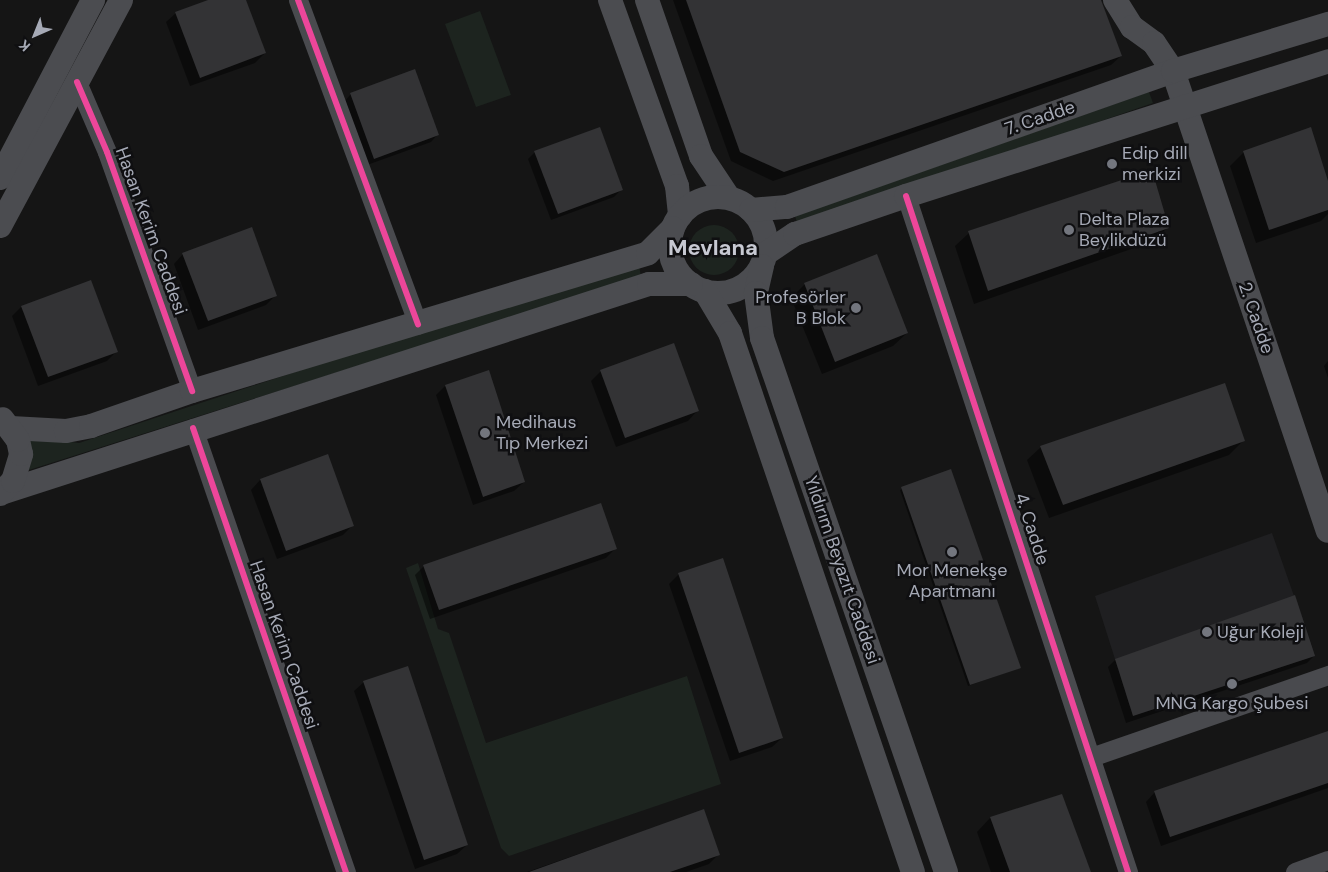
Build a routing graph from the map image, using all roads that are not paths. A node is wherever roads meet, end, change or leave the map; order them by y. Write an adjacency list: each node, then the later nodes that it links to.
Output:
1 (93, 0): 12 (main road)
2 (121, 0): 10 (main road)
3 (298, 0): 20 (street)
4 (610, 0): 16 (main road)
5 (647, 0): 14 (main road)
6 (1115, 0): 9 (main road)
7 (1328, 24): 9 (main road, 7. Cadde)
8 (1328, 61): 11 (main road, 7. Cadde)
9 (1173, 71): 11 (main road, 2. Cadde); 15 (main road, 7. Cadde)
10 (77, 82): 17 (main road); 21 (street, Hasan Kerim Caddesi)
11 (1183, 106): 13 (main road, 7. Cadde); 25 (main road, 2. Cadde)
12 (0, 178)
13 (906, 196): 18 (main road, 7. Cadde); 27 (street, 4. Cadde)
14 (729, 198): 15 (main road); 16 (main road)
15 (751, 210): 18 (main road)
16 (676, 222): 19 (main road); 20 (main road)
17 (0, 226)
18 (763, 260): 19 (main road); 31 (main road, Yıldırım Beyazıt Caddesi)
19 (698, 287): 23 (main road); 30 (main road, Yıldırım Beyazıt Caddesi)
20 (418, 324): 21 (main road)
21 (192, 391): 22 (main road)
22 (3, 420): 24 (main road)
23 (193, 428): 24 (main road); 29 (street, Hasan Kerim Caddesi)
24 (2, 493)
25 (1328, 530)
26 (1328, 675): 27 (street)
27 (1091, 756): 32 (street, 4. Cadde)
28 (1328, 860): 33 (street)
29 (346, 872)
30 (913, 872)
31 (946, 872)
32 (1128, 872)
33 (1295, 872)

